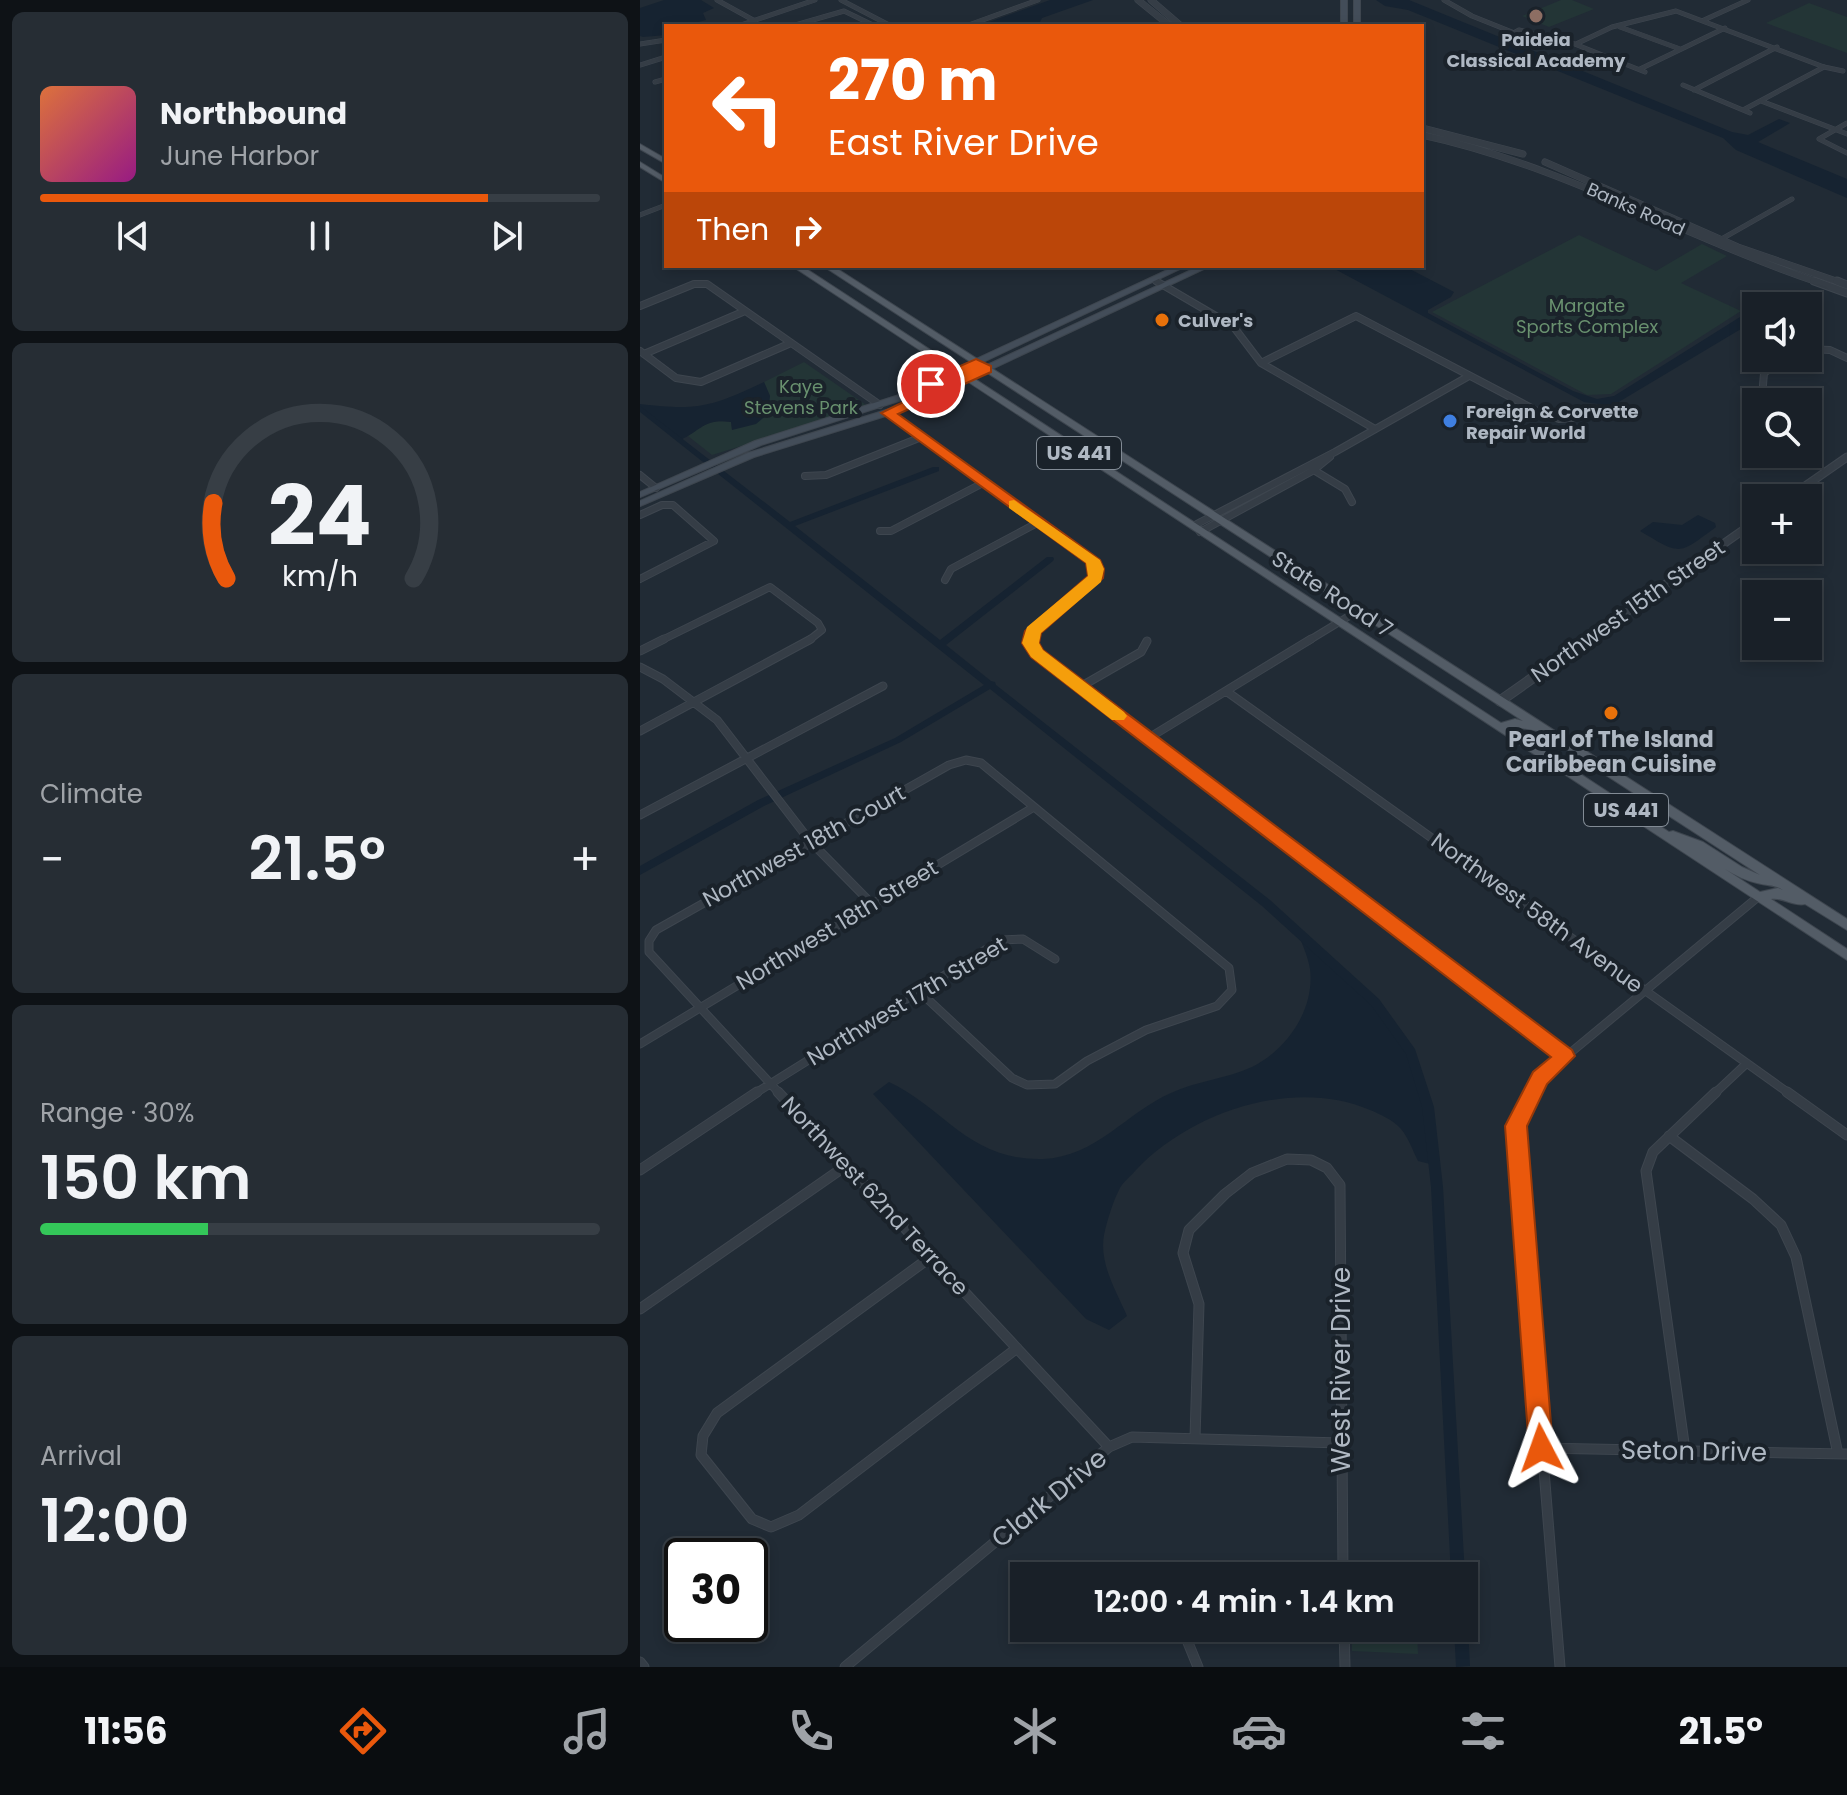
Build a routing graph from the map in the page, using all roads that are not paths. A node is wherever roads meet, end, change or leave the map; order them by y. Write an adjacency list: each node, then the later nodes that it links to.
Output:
1 (717, 0): 12 (street)
2 (815, 0): 12 (street)
3 (841, 0): 16 (street)
4 (1038, 0): 17 (street)
5 (1138, 0): 18 (street)
6 (1151, 0): 19 (street)
7 (1344, 0): 20 (main road)
8 (1357, 0): 21 (main road)
9 (1444, 0): 26 (street)
10 (1748, 0): 11 (street)
11 (1704, 20): 22 (street); 23 (street)
12 (755, 21): 13 (street)
13 (745, 24)
14 (798, 24): 15 (street)
15 (871, 24)
16 (887, 24)
17 (972, 24)
18 (1168, 24)
19 (1179, 24)
20 (1344, 24)
21 (1357, 24)
22 (1618, 26): 26 (street); 28 (street)
23 (1725, 28): 27 (street); 28 (street)
24 (664, 40): 25 (street)
25 (640, 44)
26 (1576, 44): 28 (street)
27 (1777, 47): 31 (street); 36 (street)
28 (1680, 49)
29 (664, 54): 30 (street)
30 (640, 63)
31 (1824, 67): 32 (street); 37 (street)
32 (1843, 71)
33 (664, 80): 34 (street)
34 (655, 82)
35 (1683, 85): 36 (street)
36 (1694, 90): 37 (street)
37 (1761, 101): 40 (street)
38 (1847, 123): 40 (street)
39 (1424, 129): 45 (street)
40 (1835, 129): 41 (street); 44 (street)
41 (1847, 134)
42 (1424, 135): 53 (street, Banks Road)
43 (640, 146): 47 (main road)
44 (1847, 153)
45 (1525, 155)
46 (1539, 160): 53 (street, Banks Road)
47 (664, 161)
48 (640, 164): 49 (main road)
49 (664, 180)
50 (1792, 199): 53 (street)
51 (664, 208): 52 (street)
52 (640, 217)
53 (1717, 241): 59 (street, Banks Road); 61 (street, Banks Road)
54 (799, 268): 72 (main road, State Road 7 / US 441)
55 (830, 268): 68 (main road, State Road 7 / US 441)
56 (1178, 268): 58 (main road)
57 (1202, 268): 60 (main road)
58 (1154, 280): 60 (street); 68 (main road)
59 (1847, 285)
60 (1164, 286): 69 (street); 70 (main road)
61 (1847, 293)
62 (640, 306): 63 (street)
63 (745, 311): 64 (street); 66 (street)
64 (791, 343): 66 (street); 75 (street)
65 (1822, 350): 67 (street)
66 (642, 353)
67 (1847, 358)
68 (976, 363): 70 (main road, State Road 7 / US 441); 72 (main road)
69 (1261, 363): 73 (street); 78 (street)
70 (986, 369): 72 (main road); 81 (main road, State Road 7 / US 441)
71 (1766, 372): 74 (street)
72 (962, 375): 75 (main road); 76 (main road); 80 (main road, State Road 7 / US 441)
73 (1469, 376): 77 (street); 78 (street)
74 (1763, 385)
75 (880, 405): 84 (main road)
76 (888, 413): 79 (street); 84 (main road)
77 (1573, 418)
78 (1375, 429): 82 (street)
79 (919, 438): 89 (street); 91 (street)
80 (1070, 446): 81 (main road); 101 (main road, State Road 7 / US 441)
81 (1114, 452): 99 (main road, State Road 7 / US 441)
82 (1335, 452): 85 (street); 86 (street)
83 (1847, 457): 92 (street)
84 (723, 462): 87 (main road)
85 (1305, 465): 86 (street); 99 (street)
86 (1314, 470): 96 (street); 99 (street)
87 (703, 471): 94 (main road); 97 (main road)
88 (640, 475): 90 (street)
89 (805, 476)
90 (648, 481): 93 (street); 94 (street)
91 (983, 483): 100 (street); 102 (street)
92 (1808, 484)
93 (640, 485)
94 (656, 488): 95 (main road)
95 (640, 495)
96 (1352, 502)
97 (640, 504)
98 (640, 515): 104 (street)
99 (1216, 519): 101 (street); 106 (main road, State Road 7 / US 441)
100 (1039, 522): 105 (street); 112 (street)
101 (1196, 529): 107 (main road, State Road 7 / US 441)
102 (880, 531)
103 (1742, 531): 116 (street, Northwest 15th Street)
104 (640, 579)
105 (945, 580)
106 (1359, 610): 107 (street); 116 (main road, State Road 7 / US 441)
107 (1339, 622): 113 (street); 114 (main road, State Road 7 / US 441)
108 (1147, 641): 112 (street)
109 (640, 651): 115 (street)
110 (640, 667): 115 (street)
111 (883, 686): 121 (street)
112 (1080, 687): 120 (street)
113 (1226, 691): 120 (street); 134 (street, Northwest 58th Avenue)
114 (1452, 696): 116 (main road); 117 (main road, State Road 7 / US 441)
115 (695, 701): 119 (street); 121 (street)
116 (1500, 701): 118 (main road, State Road 7 / US 441)
117 (1499, 727): 118 (main road); 124 (main road, State Road 7 / US 441)
118 (1543, 730): 126 (main road, State Road 7 / US 441)
119 (640, 731)
120 (1147, 739): 138 (street)
121 (747, 756): 123 (street); 125 (street)
122 (1034, 807): 125 (street, Northwest 18th Court); 128 (street, Northwest 18th Street); 135 (street)
123 (640, 815)
124 (1648, 825): 126 (main road); 127 (main road, State Road 7 / US 441)
125 (810, 841): 128 (street); 131 (street, Northwest 18th Court)
126 (1777, 880): 129 (main road, State Road 7 / US 441)
127 (1758, 897): 129 (main road); 132 (main road, State Road 7 / US 441); 134 (street)
128 (871, 903): 136 (street, Northwest 18th Street)
129 (1819, 907): 130 (main road, State Road 7 / US 441)
130 (1847, 925)
131 (649, 941): 136 (street, Northwest 62nd Terrace)
132 (1847, 955)
133 (1055, 959): 135 (street, Northwest 17th Street)
134 (1646, 990): 138 (street); 139 (street, Northwest 58th Avenue)
135 (920, 992): 140 (street, Northwest 17th Street)
136 (700, 1008): 137 (street, Northwest 18th Street); 140 (street, Northwest 62nd Terrace)
137 (640, 1044)
138 (1565, 1056): 151 (street)
139 (1747, 1063): 141 (street, Northwest 58th Avenue); 142 (street)
140 (771, 1083): 143 (street, Northwest 62nd Terrace); 144 (street, Northwest 17th Street)
141 (1847, 1135)
142 (1669, 1136): 152 (street); 153 (street)
143 (847, 1165): 145 (street, Northwest 62nd Terrace); 146 (street)
144 (640, 1170)
145 (932, 1256): 147 (street, Northwest 62nd Terrace); 147 (street)
146 (640, 1309)
147 (1017, 1348): 150 (street, Northwest 62nd Terrace)
148 (1195, 1438): 149 (street, Clark Drive); 149 (street, West River Drive); 150 (street, Clark Drive)
149 (1341, 1443): 154 (street, West River Drive)
150 (1109, 1447): 159 (street, Clark Drive)
151 (1541, 1448): 152 (street, Seton Drive); 162 (street)
152 (1685, 1450): 153 (street, Seton Drive)
153 (1842, 1454)
154 (1343, 1562)
155 (1188, 1642): 160 (street)
156 (1344, 1642): 161 (street)
157 (640, 1662): 158 (street)
158 (644, 1667)
159 (845, 1667)
160 (1198, 1667)
161 (1345, 1667)
162 (1560, 1667)

